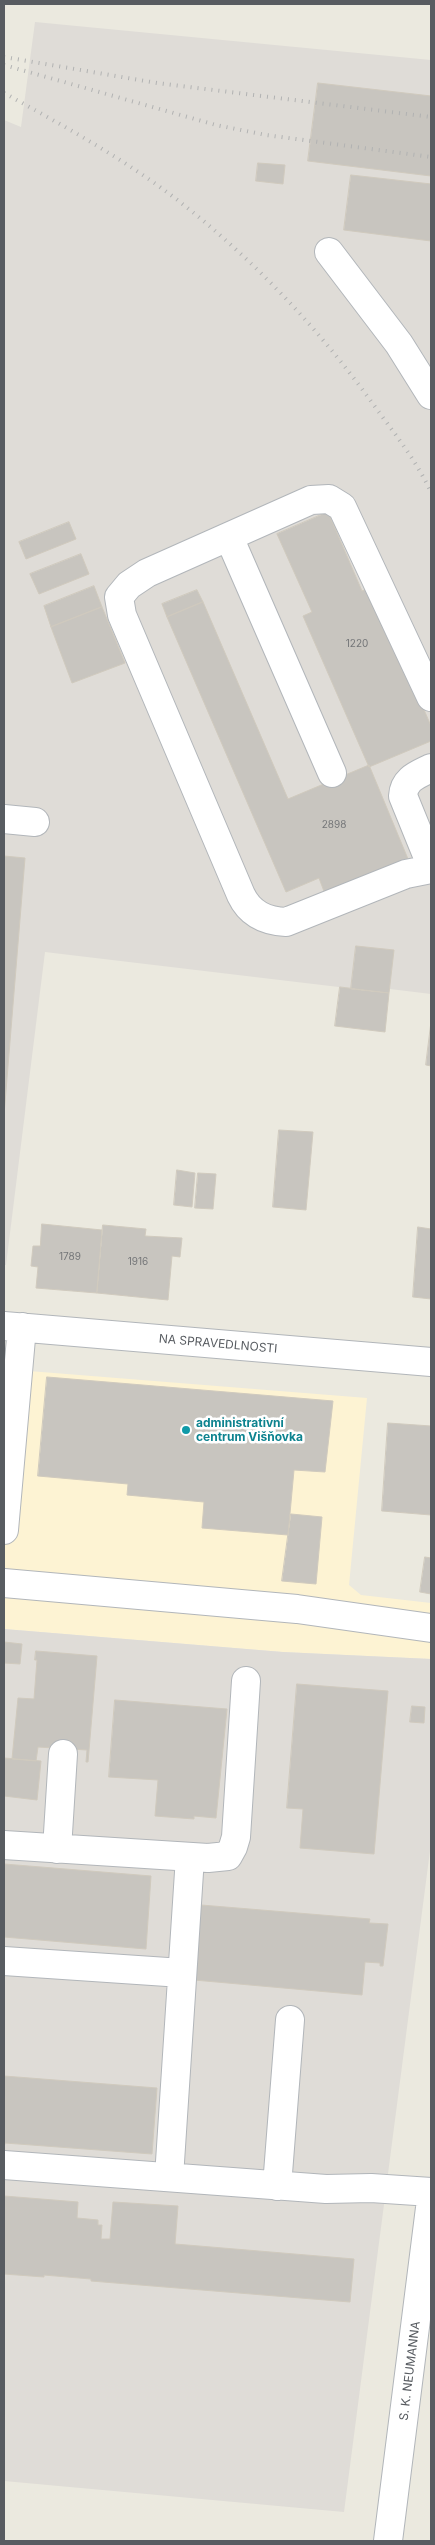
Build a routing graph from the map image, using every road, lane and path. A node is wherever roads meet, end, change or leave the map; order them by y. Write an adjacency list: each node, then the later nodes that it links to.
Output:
1 (329, 252): 2 (street)
2 (431, 395)
3 (229, 536): 4 (street); 6 (street); 9 (street)
4 (431, 697)
5 (431, 768): 9 (street)
6 (332, 773)
7 (4, 819): 8 (street)
8 (35, 822)
9 (431, 867)
10 (13, 1326): 11 (street, NA SPRAVEDLNOSTI); 12 (street)
11 (431, 1362)
12 (4, 1530)
13 (4, 1582): 14 (street)
14 (431, 1628)
15 (246, 1681): 19 (street)
16 (63, 1754): 18 (street)
17 (4, 1845): 18 (street)
18 (57, 1849): 19 (street)
19 (190, 1857): 21 (street)
20 (4, 1961): 21 (street)
21 (182, 1973): 24 (street)
22 (290, 2020): 25 (street)
23 (4, 2165): 24 (street)
24 (169, 2177): 25 (street)
25 (277, 2186): 26 (street)
26 (431, 2192)
27 (431, 2200): 28 (street, S. K. NEUMANNA)
28 (388, 2541)

